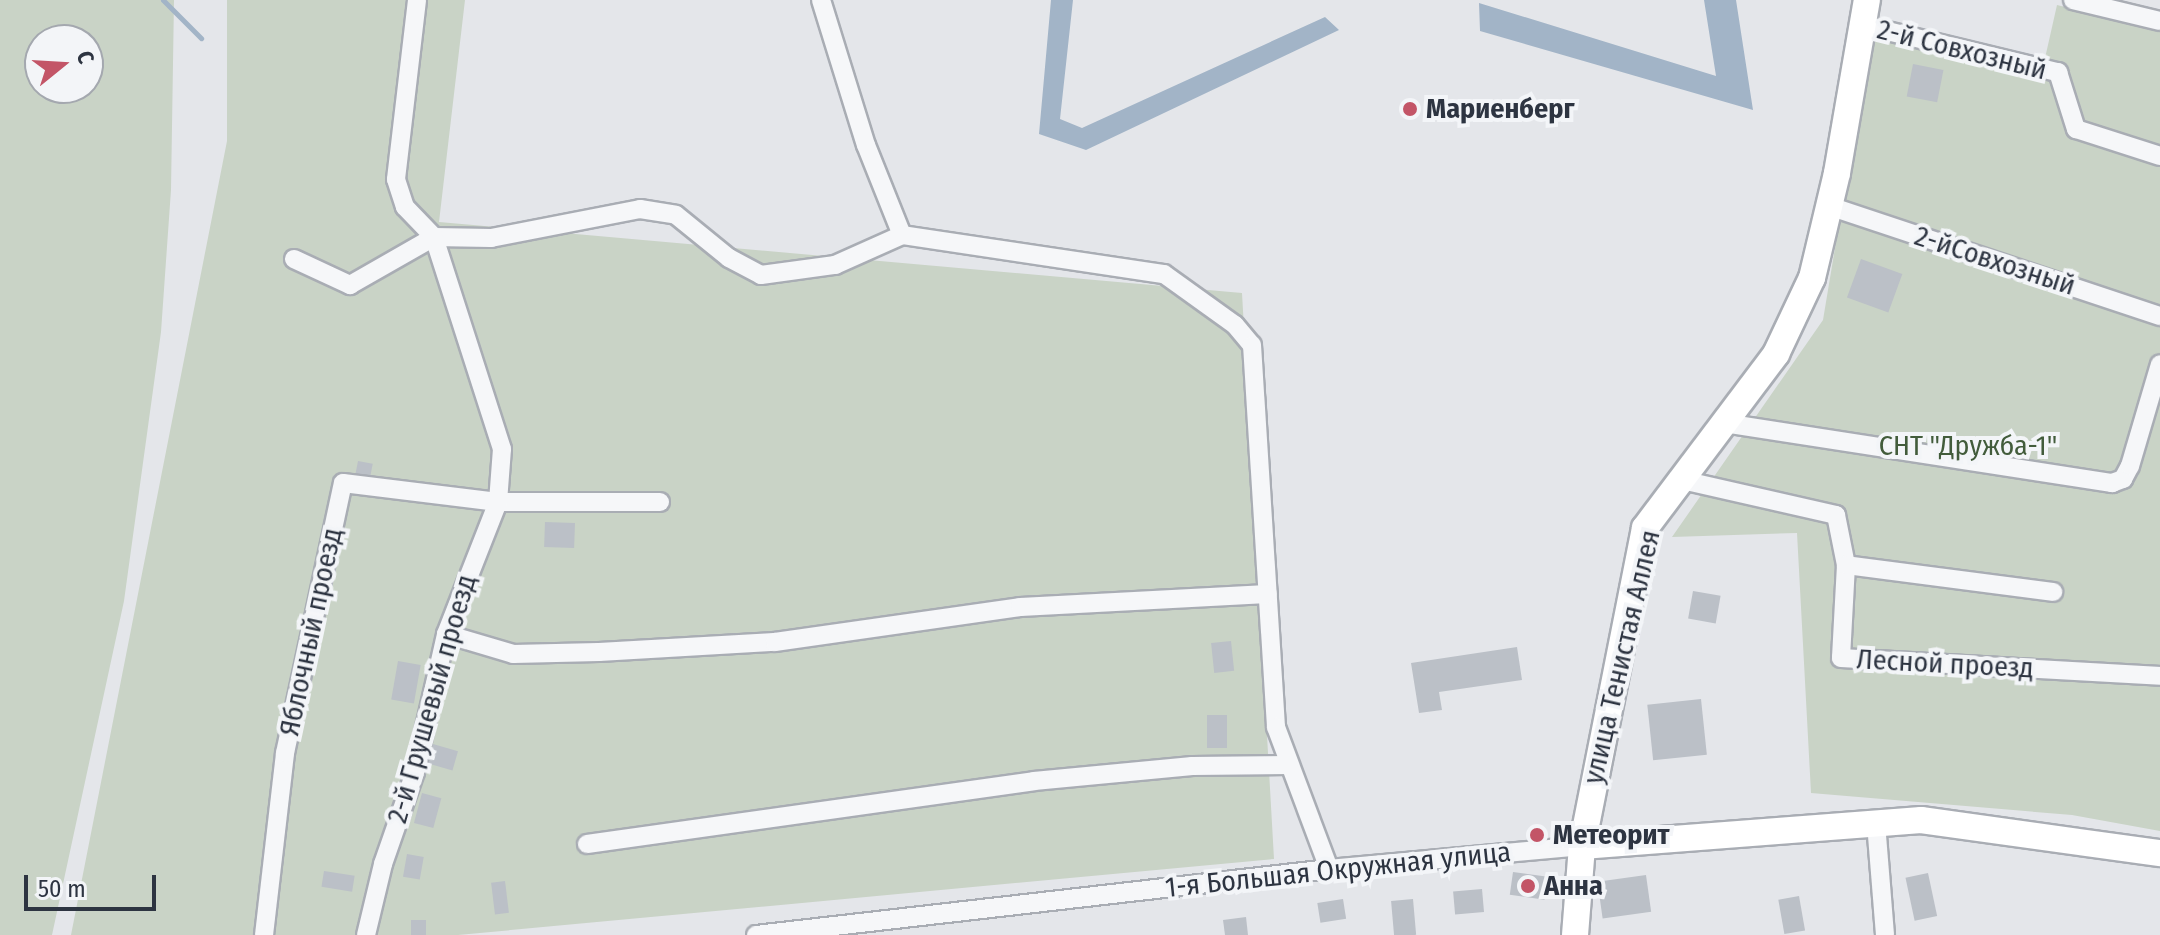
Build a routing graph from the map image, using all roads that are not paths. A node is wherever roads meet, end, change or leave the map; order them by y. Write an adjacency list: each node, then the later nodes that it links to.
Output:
1 (417, 0): 9 (street)
2 (821, 0): 8 (street)
3 (2073, 0): 5 (street)
4 (1865, 12): 6 (street, 2-й Совхозный); 7 (main road, улица Тенистая Аллея)
5 (2160, 21)
6 (2160, 156)
7 (1829, 206): 11 (street, 2-йСовхозный); 13 (main road, улица Тенистая Аллея)
8 (902, 235): 9 (street); 19 (street)
9 (434, 237): 10 (street); 15 (street, 2-й Грушевый проезд)
10 (294, 259)
11 (2160, 316)
12 (2160, 364): 13 (street)
13 (1724, 423): 14 (main road, улица Тенистая Аллея)
14 (1682, 480): 17 (street, Лесной проезд); 25 (main road, улица Тенистая Аллея)
15 (498, 502): 16 (street); 20 (street, 2-й Грушевый проезд); 28 (street, Яблочный проезд)
16 (660, 502)
17 (1846, 565): 18 (street); 21 (street, Лесной проезд)
18 (2053, 592)
19 (1268, 594): 20 (street); 22 (street)
20 (446, 634): 29 (street, 2-й Грушевый проезд)
21 (2160, 676)
22 (1289, 765): 24 (street); 27 (street)
23 (1876, 823): 25 (main road, 1-я Большая Окружная улица); 26 (main road, 1-я Большая Окружная улица); 32 (street)
24 (587, 844)
25 (1582, 846): 27 (street, 1-я Большая Окружная улица); 31 (main road, улица Тенистая Аллея)
26 (2160, 853)
27 (1329, 869): 30 (street, 1-я Большая Окружная улица)
28 (264, 935)
29 (366, 935)
30 (756, 935)
31 (1575, 935)
32 (1885, 935)

